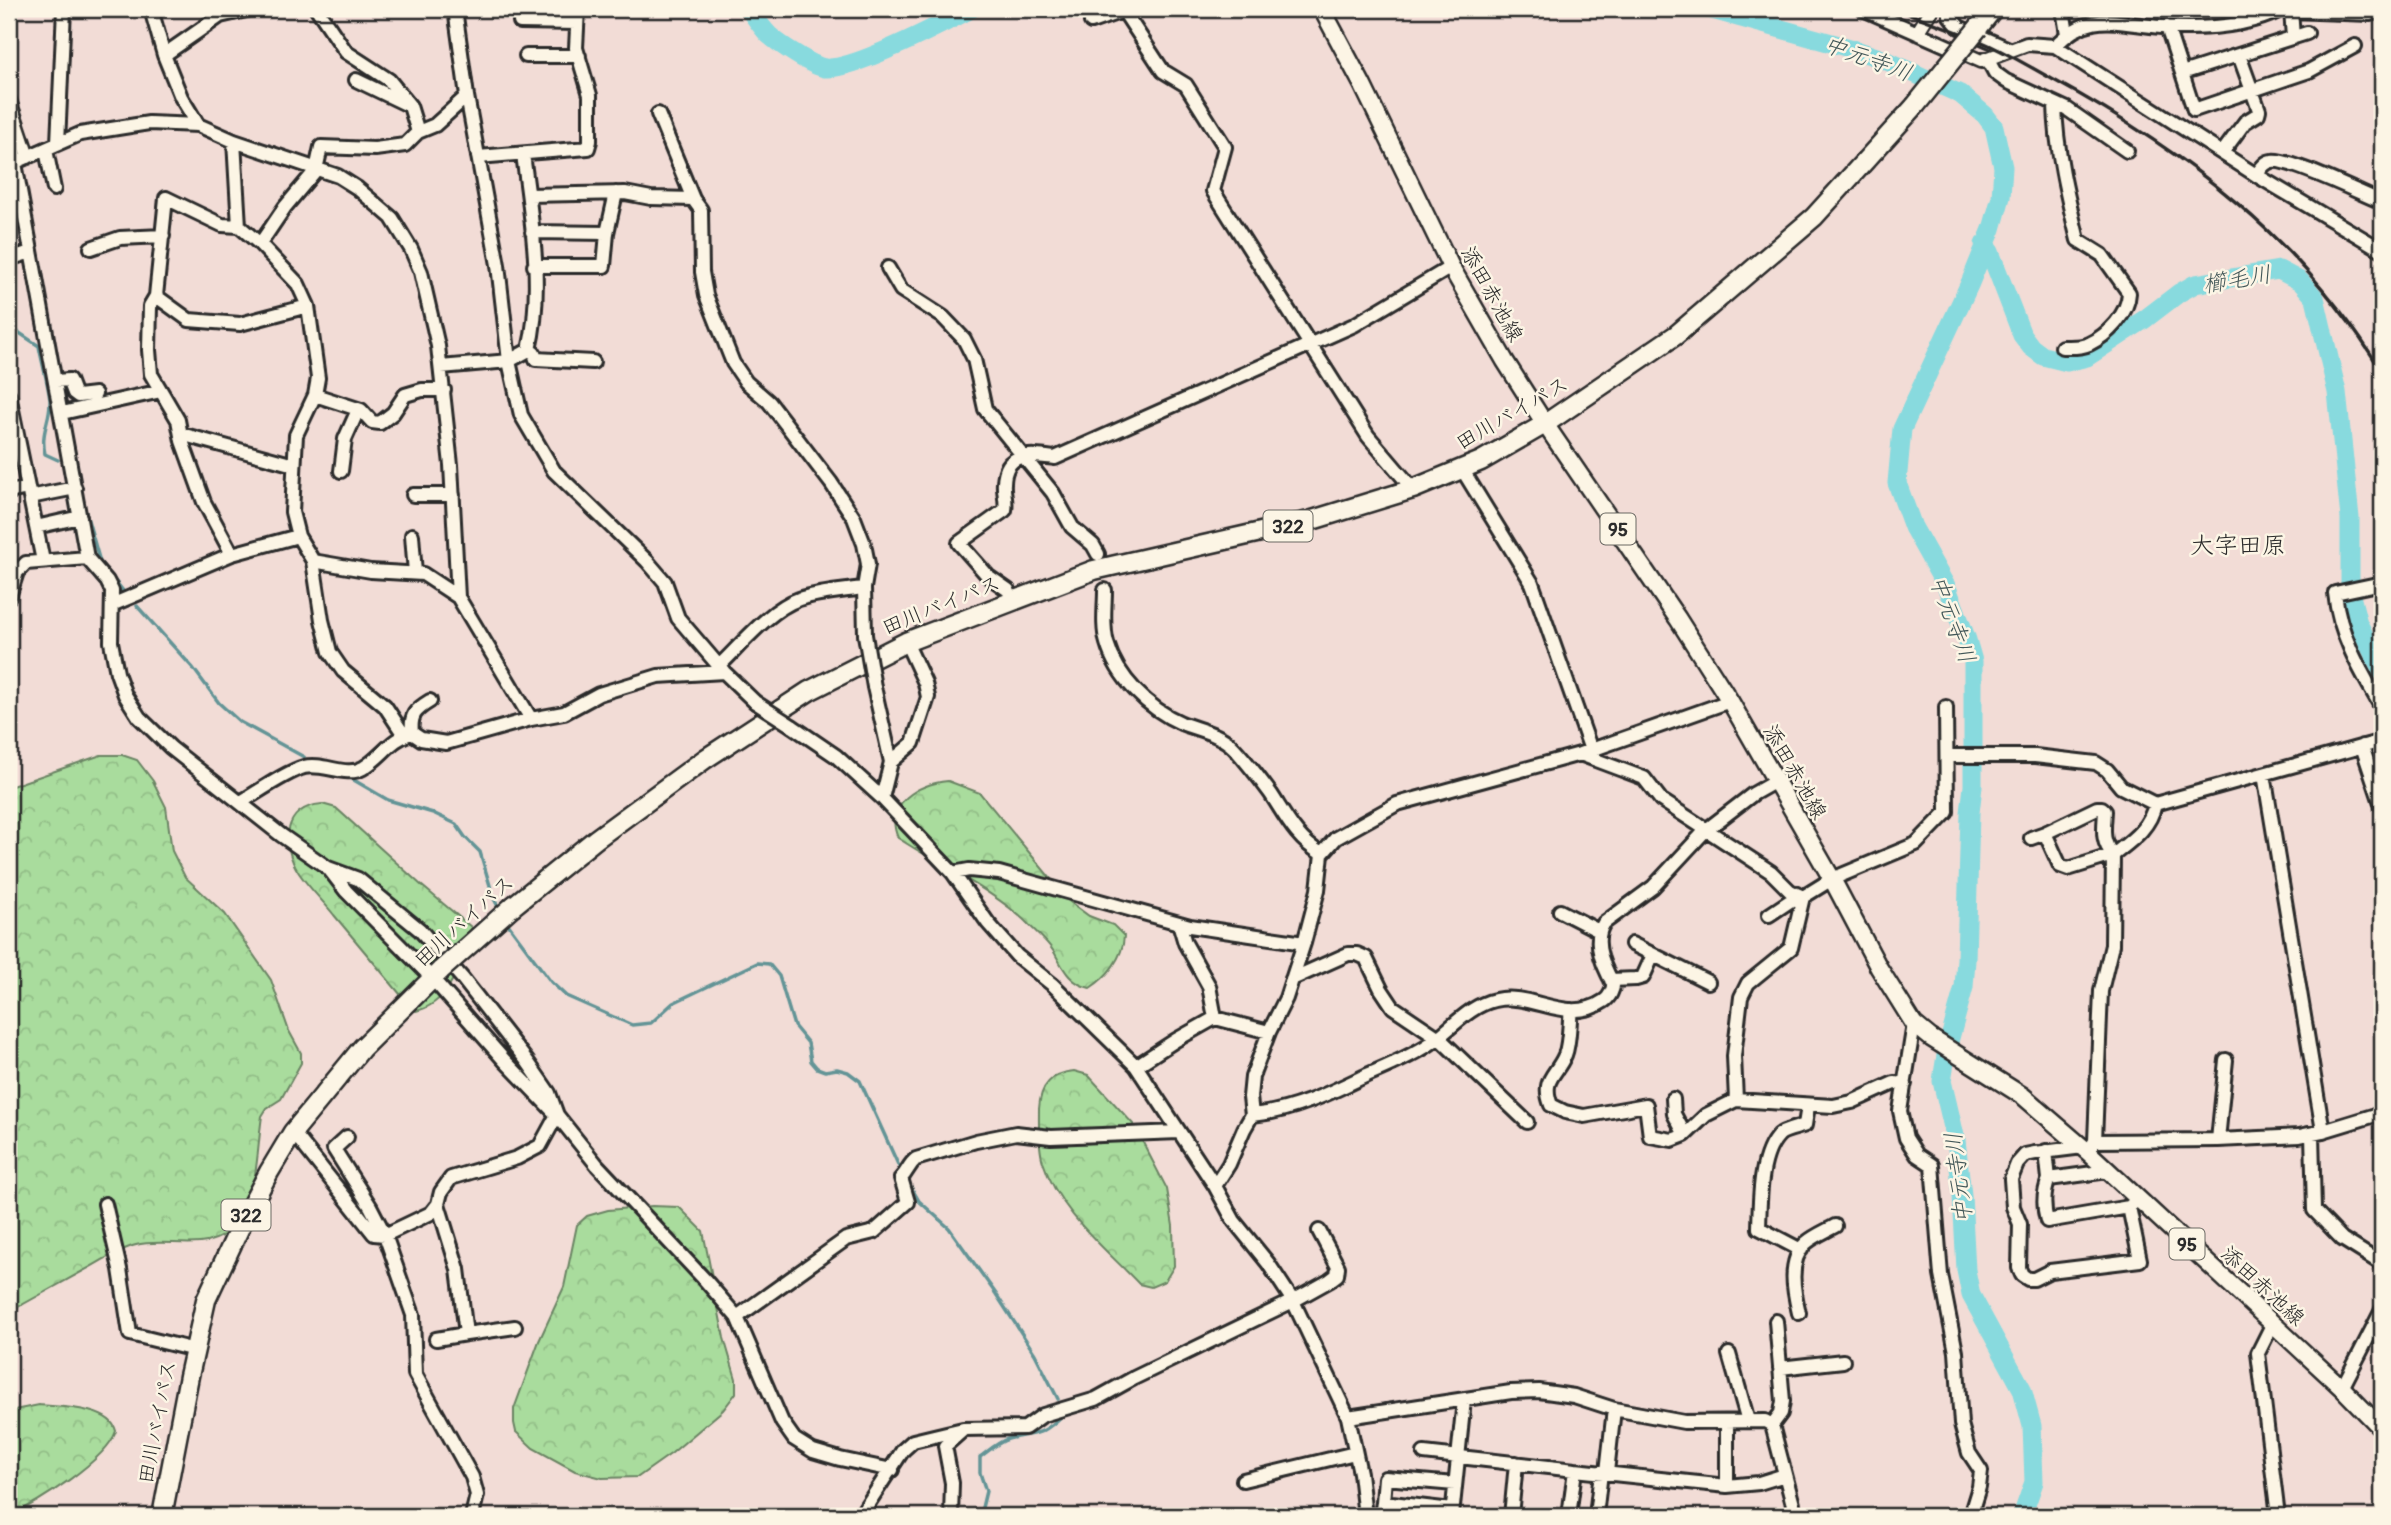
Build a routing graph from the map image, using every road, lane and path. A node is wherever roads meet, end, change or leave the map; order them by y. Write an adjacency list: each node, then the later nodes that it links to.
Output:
1 (64, 9): 46 (street)
2 (152, 9): 28 (street)
3 (251, 9): 15 (street)
4 (317, 9): 39 (street)
5 (455, 9): 36 (street)
6 (578, 9): 19 (street)
7 (1322, 9): 71 (main road, 添田赤池線 / 95)
8 (1863, 9): 21 (street)
9 (1934, 9): 16 (street); 21 (street)
10 (1993, 9): 89 (highway, 田川バイパス / 322, bridge)
11 (2063, 9): 23 (street)
12 (2288, 9): 14 (street); 20 (street); 24 (street)
13 (1126, 10): 18 (street); 75 (street)
14 (2382, 11)
15 (219, 12): 28 (street)
16 (1950, 12): 27 (street)
17 (520, 22): 19 (street)
18 (1091, 22)
19 (577, 23): 31 (street)
20 (2167, 27): 23 (street); 33 (street)
21 (1917, 33): 32 (street)
22 (2307, 33): 24 (street)
23 (2067, 34): 25 (street)
24 (2293, 38): 29 (street)
25 (2055, 46): 27 (street); 44 (street)
26 (2355, 46): 35 (street)
27 (2009, 49): 32 (street)
28 (164, 55): 42 (street)
29 (2239, 55): 33 (street); 35 (street)
30 (526, 56): 31 (street)
31 (579, 56): 50 (street)
32 (1988, 60): 38 (street)
33 (2182, 74): 40 (street)
34 (356, 80): 39 (street)
35 (2252, 93): 40 (street); 49 (street)
36 (467, 96): 43 (street); 52 (street)
37 (9, 100): 51 (street)
38 (2055, 104): 48 (street); 76 (street)
39 (410, 106): 43 (street)
40 (2194, 110): 44 (street)
41 (658, 114): 59 (street)
42 (198, 125): 45 (street); 46 (street)
43 (418, 132): 54 (street)
44 (2197, 137): 49 (street)
45 (234, 141): 54 (street); 61 (street)
46 (58, 143): 47 (street)
47 (46, 150): 51 (street); 56 (street)
48 (2127, 151)
49 (2222, 153): 55 (street)
50 (523, 154): 52 (street); 58 (street)
51 (28, 157): 53 (street)
52 (478, 157): 78 (street)
53 (12, 164): 68 (street)
54 (316, 170): 65 (street); 80 (street)
55 (2256, 175): 60 (street); 67 (street)
56 (54, 189)
57 (616, 193): 58 (street); 59 (street); 63 (street)
58 (528, 195): 62 (street)
59 (693, 199): 115 (street)
60 (2382, 202)
61 (239, 226): 64 (street); 65 (street)
62 (531, 232): 63 (street); 70 (street)
63 (607, 233): 70 (street)
64 (163, 236): 66 (street); 73 (street)
65 (260, 244): 74 (street)
66 (91, 248)
67 (2382, 250)
68 (31, 252): 69 (street); 81 (street)
69 (9, 260)
70 (534, 266): 77 (street)
71 (1451, 267): 75 (street); 89 (main road, 添田赤池線 / 95)
72 (888, 268): 92 (street)
73 (156, 296): 74 (street); 83 (street)
74 (308, 306): 85 (street)
75 (1309, 344): 92 (street); 98 (street)
76 (2062, 347)
77 (528, 350): 78 (street); 79 (street)
78 (509, 361): 80 (street); 122 (street)
79 (593, 362)
80 (442, 367): 82 (street)
81 (56, 382): 84 (street); 88 (street)
82 (444, 390): 87 (street); 102 (street)
83 (161, 391): 88 (street); 91 (street)
84 (96, 394)
85 (315, 394): 87 (street); 94 (street)
86 (9, 395): 90 (street)
87 (358, 410): 96 (street)
88 (62, 413): 97 (street)
89 (1545, 424): 95 (highway, 田川バイパス / 322); 124 (main road, 添田赤池線 / 95)
90 (12, 425): 93 (street)
91 (180, 434): 94 (street); 107 (street)
92 (1024, 454): 108 (street); 119 (street)
93 (15, 455): 100 (street)
94 (294, 465): 106 (street)
95 (1462, 469): 98 (highway, 田川バイパス / 322); 131 (street)
96 (341, 471)
97 (75, 488): 100 (street); 103 (street)
98 (1413, 489): 119 (highway, 田川バイパス / 322)
99 (9, 492): 100 (street)
100 (29, 492): 104 (street)
101 (414, 495): 102 (street)
102 (453, 495): 118 (street)
103 (80, 517): 104 (street); 109 (street)
104 (36, 527): 110 (street)
105 (412, 535): 113 (street)
106 (298, 536): 107 (street); 111 (street)
107 (232, 554): 120 (street)
108 (1098, 554)
109 (87, 558): 110 (street); 120 (street)
110 (43, 561): 112 (street)
111 (313, 561): 113 (street); 128 (street)
112 (13, 571): 117 (street)
113 (415, 573): 118 (street)
114 (2381, 584): 126 (street)
115 (864, 588): 122 (street); 133 (street, bridge)
116 (1105, 590): 143 (street)
117 (9, 597)
118 (458, 597): 127 (street)
119 (1013, 601): 121 (highway, 田川バイパス / 322)
120 (114, 604): 137 (street)
121 (906, 642): 133 (street); 156 (highway, 田川バイパス / 322, bridge)
122 (721, 669): 127 (street); 136 (street, bridge)
123 (430, 701): 128 (street)
124 (1730, 701): 131 (street); 135 (main road, 添田赤池線 / 95)
125 (1946, 707): 132 (street)
126 (2382, 708)
127 (531, 719): 128 (street)
128 (408, 734): 137 (street)
129 (2382, 741): 130 (street)
130 (2362, 746): 134 (street); 139 (street)
131 (1586, 752): 140 (street); 143 (street)
132 (1947, 757): 138 (street); 147 (street)
133 (891, 762): 136 (street)
134 (2264, 774): 138 (street); 177 (street)
135 (1776, 780): 140 (street); 147 (main road, 添田赤池線 / 95)
136 (882, 798): 146 (street)
137 (241, 802): 145 (street)
138 (2155, 804): 144 (street)
139 (2382, 806)
140 (1705, 831): 148 (street); 152 (street)
141 (2045, 833): 142 (street); 144 (street); 144 (street)
142 (2031, 838)
143 (1322, 853): 153 (street)
144 (2113, 855): 181 (street)
145 (328, 869): 156 (street); 172 (street)
146 (954, 873): 151 (street); 166 (street)
147 (1832, 879): 148 (street); 162 (main road, 添田赤池線 / 95)
148 (1801, 896): 150 (street); 169 (street)
149 (1560, 911): 152 (street)
150 (1769, 915)
151 (1179, 923): 153 (street); 161 (street)
152 (1599, 931): 158 (street)
153 (1304, 943): 157 (street)
154 (1632, 944): 155 (street)
155 (1653, 955): 158 (street); 159 (street)
156 (437, 974): 172 (street); 175 (highway, 田川バイパス / 322)
157 (1292, 979): 163 (street); 164 (street)
158 (1611, 979): 160 (street)
159 (1708, 982)
160 (1571, 1010): 164 (street); 178 (street)
161 (1215, 1018): 163 (street); 166 (street)
162 (1914, 1024): 167 (street); 181 (main road, 添田赤池線 / 95)
163 (1269, 1032): 173 (street)
164 (1438, 1038): 173 (street); 174 (street)
165 (2226, 1060): 180 (street)
166 (1136, 1066): 176 (street)
167 (1905, 1084): 170 (street); 239 (street)
168 (1673, 1099): 178 (street)
169 (1736, 1100): 170 (street); 178 (street)
170 (1808, 1105): 192 (street)
171 (2382, 1113): 177 (street)
172 (557, 1115): 188 (street); 197 (street)
173 (1252, 1115): 185 (street)
174 (1527, 1122)
175 (293, 1132): 191 (street); 203 (highway, 田川バイパス / 322)
176 (1179, 1132): 185 (street); 197 (street)
177 (2318, 1133): 180 (street); 193 (street)
178 (1685, 1135)
179 (347, 1137): 191 (street)
180 (2218, 1140): 181 (street)
181 (2089, 1147): 182 (street); 183 (main road, 添田赤池線 / 95)
182 (2046, 1151): 184 (street); 187 (street)
183 (2108, 1171): 184 (street); 187 (main road, 添田赤池線 / 95)
184 (2049, 1178): 187 (street)
185 (1215, 1186): 194 (street)
186 (105, 1203): 203 (street)
187 (2133, 1203): 199 (main road, 添田赤池線 / 95)
188 (438, 1204): 191 (street); 201 (street)
189 (1835, 1226): 192 (street)
190 (1320, 1231): 194 (street)
191 (385, 1235): 230 (street)
192 (1801, 1250): 196 (street)
193 (2382, 1264)
194 (1293, 1301): 210 (street); 214 (street)
195 (2382, 1310): 207 (street)
196 (1799, 1313)
197 (737, 1317): 220 (street)
198 (1776, 1321): 206 (street)
199 (2273, 1323): 207 (main road, 添田赤池線 / 95); 240 (street)
200 (515, 1327): 201 (street)
201 (466, 1334): 202 (street)
202 (436, 1339)
203 (195, 1350): 229 (highway, 田川バイパス / 322)
204 (1730, 1354): 211 (street)
205 (1843, 1361): 206 (street)
206 (1780, 1368): 213 (street)
207 (2342, 1388): 215 (main road, 添田赤池線 / 95)
208 (1464, 1400): 209 (street); 210 (street); 218 (street)
209 (1614, 1409): 212 (street); 222 (street)
210 (1348, 1418): 216 (street)
211 (1748, 1421): 212 (street); 213 (street)
212 (1727, 1422): 226 (street)
213 (1772, 1425): 223 (street)
214 (963, 1429): 220 (street); 232 (street)
215 (2382, 1429)
216 (1355, 1453): 224 (street); 233 (street)
217 (1424, 1453): 218 (street)
218 (1457, 1457): 219 (street); 225 (street)
219 (1516, 1463): 221 (street); 235 (street)
220 (892, 1470): 231 (street)
221 (1575, 1470): 222 (street); 236 (street)
222 (1604, 1472): 226 (street); 237 (street)
223 (1785, 1475): 226 (street); 238 (street)
224 (1243, 1480)
225 (1455, 1484): 227 (street); 228 (street)
226 (1727, 1486)
227 (1383, 1502): 228 (street); 234 (street)
228 (1452, 1513)
229 (162, 1516)
230 (472, 1516)
231 (860, 1516)
232 (951, 1516)
233 (1364, 1516)
234 (1381, 1516)
235 (1511, 1516)
236 (1569, 1516)
237 (1596, 1516)
238 (1796, 1516)
239 (1970, 1516)
240 (2278, 1516)

